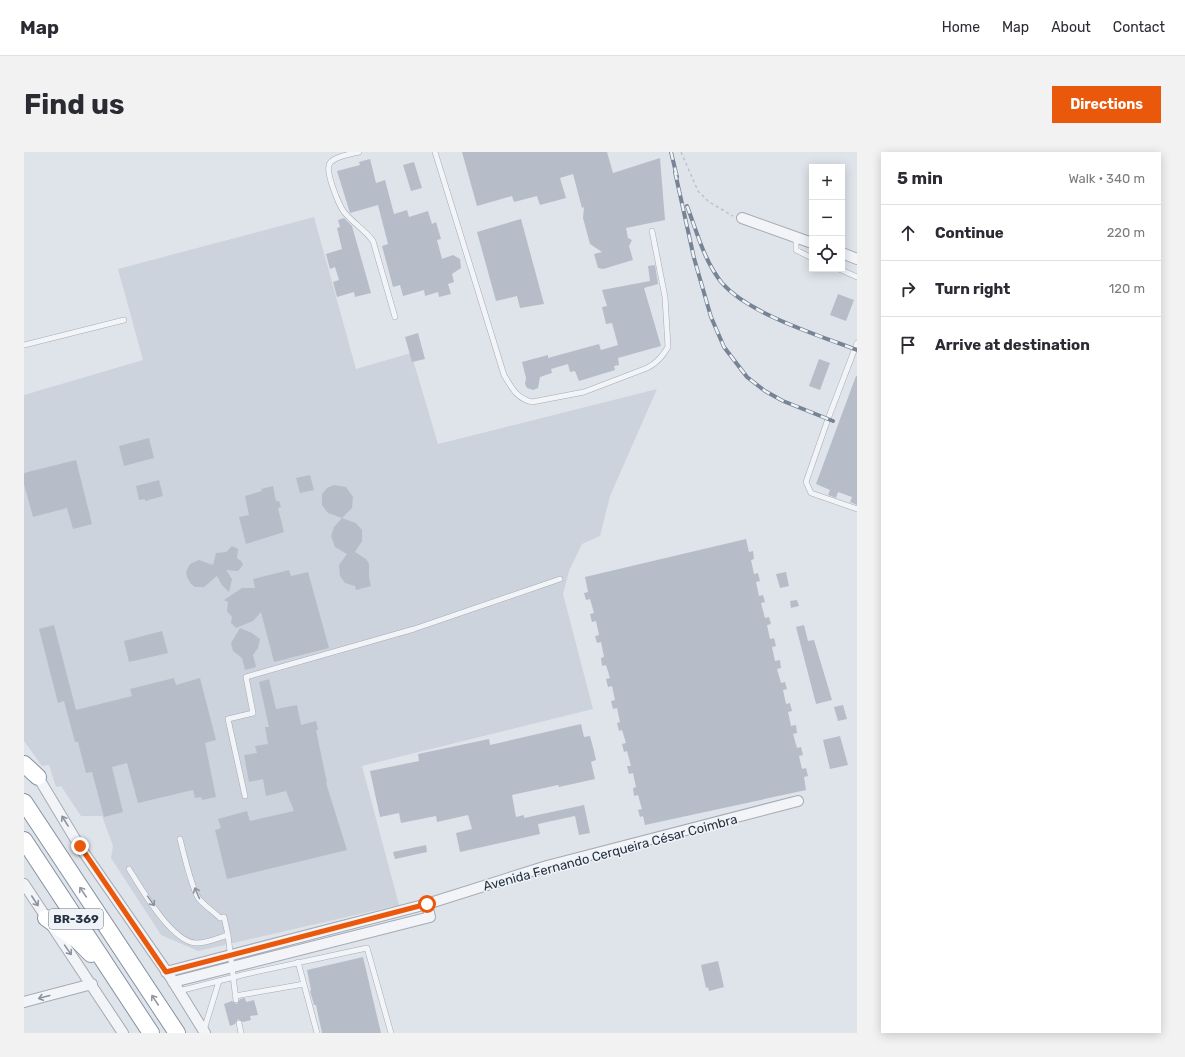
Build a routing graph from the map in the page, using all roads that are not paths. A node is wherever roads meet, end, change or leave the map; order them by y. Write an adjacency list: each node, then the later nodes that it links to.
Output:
1 (359, 152): 12 (lane)
2 (435, 152): 4 (lane)
3 (742, 218): 5 (street)
4 (652, 231)
5 (796, 237): 6 (street); 8 (lane)
6 (809, 242)
7 (845, 254): 9 (street)
8 (809, 256)
9 (857, 259)
10 (845, 272): 11 (lane)
11 (857, 277)
12 (395, 317)
13 (124, 320): 15 (lane)
14 (857, 343): 16 (lane)
15 (24, 345)
16 (857, 509)
17 (560, 579): 20 (lane)
18 (24, 764): 19 (highway)
19 (38, 777): 32 (street, one-way to 19)
20 (245, 796)
21 (798, 801): 27 (street, Avenida Fernando Cerqueira César Coimbra)
22 (24, 802): 45 (highway, BR-369, one-way to 22)
23 (180, 839): 29 (lane, one-way to 23)
24 (24, 840): 39 (highway, BR-369)
25 (129, 869): 29 (lane, one-way to 29)
26 (24, 884): 28 (street, one-way to 28)
27 (427, 904): 30 (street, Avenida Fernando Cerqueira César Coimbra); 33 (street)
28 (46, 918): 36 (street, one-way to 36); 39 (highway)
29 (228, 936): 30 (lane)
30 (232, 956): 32 (street, Avenida Fernando Cerqueira César Coimbra); 33 (lane)
31 (298, 962): 33 (lane); 37 (lane); 48 (lane)
32 (166, 972): 35 (street)
33 (233, 972): 34 (lane); 35 (street); 37 (lane)
34 (219, 981): 38 (lane); 42 (lane)
35 (173, 982): 38 (street)
36 (92, 984): 40 (street, one-way to 40); 43 (street)
37 (304, 984): 47 (lane)
38 (179, 991): 42 (street)
39 (128, 998): 44 (highway, BR-369)
40 (24, 1002)
41 (239, 1023): 46 (lane)
42 (205, 1032)
43 (123, 1033)
44 (151, 1033)
45 (177, 1033)
46 (241, 1033)
47 (317, 1033)
48 (391, 1033)

